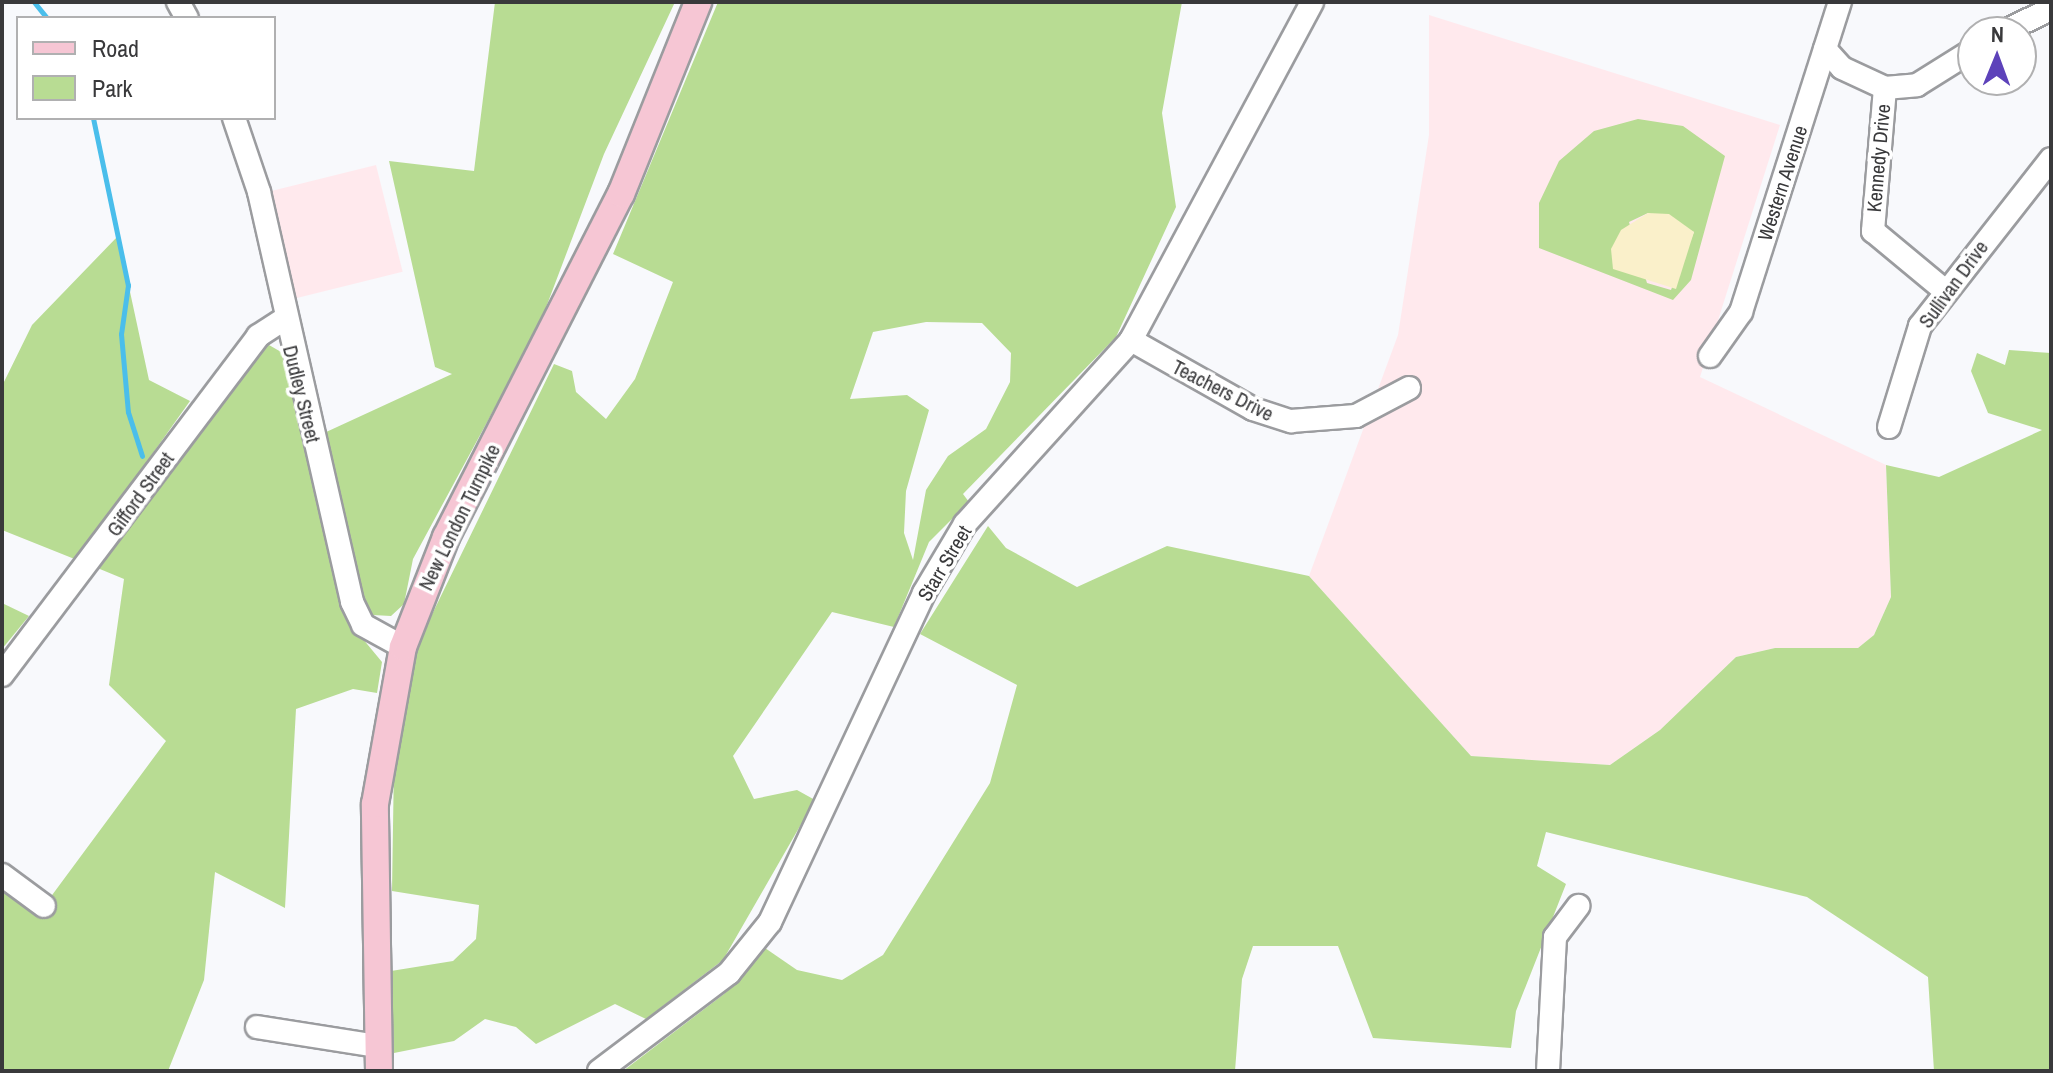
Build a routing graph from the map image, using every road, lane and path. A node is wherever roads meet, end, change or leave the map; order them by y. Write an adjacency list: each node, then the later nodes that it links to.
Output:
1 (698, 2): 15 (main road, New London Turnpike)
2 (1312, 2): 11 (street, Starr Street)
3 (1840, 2): 4 (street, Western Avenue)
4 (1825, 49): 6 (street); 12 (street, Western Avenue)
5 (1957, 60): 6 (street)
6 (1885, 88): 9 (street, Kennedy Drive)
7 (235, 120): 10 (street, Dudley Street)
8 (2051, 159): 9 (street, Sullivan Drive)
9 (1944, 290): 14 (street, Sullivan Drive)
10 (284, 319): 15 (street, Dudley Street); 16 (street, Gifford Street)
11 (1131, 340): 13 (street, Teachers Drive); 22 (street, Starr Street)
12 (1710, 356)
13 (1409, 388)
14 (1889, 427)
15 (403, 647): 21 (main road, New London Turnpike)
16 (2, 675)
17 (2, 875): 18 (street)
18 (44, 906)
19 (1578, 906): 23 (street)
20 (257, 1027): 21 (street)
21 (378, 1059)
22 (599, 1071)
23 (1548, 1071)

